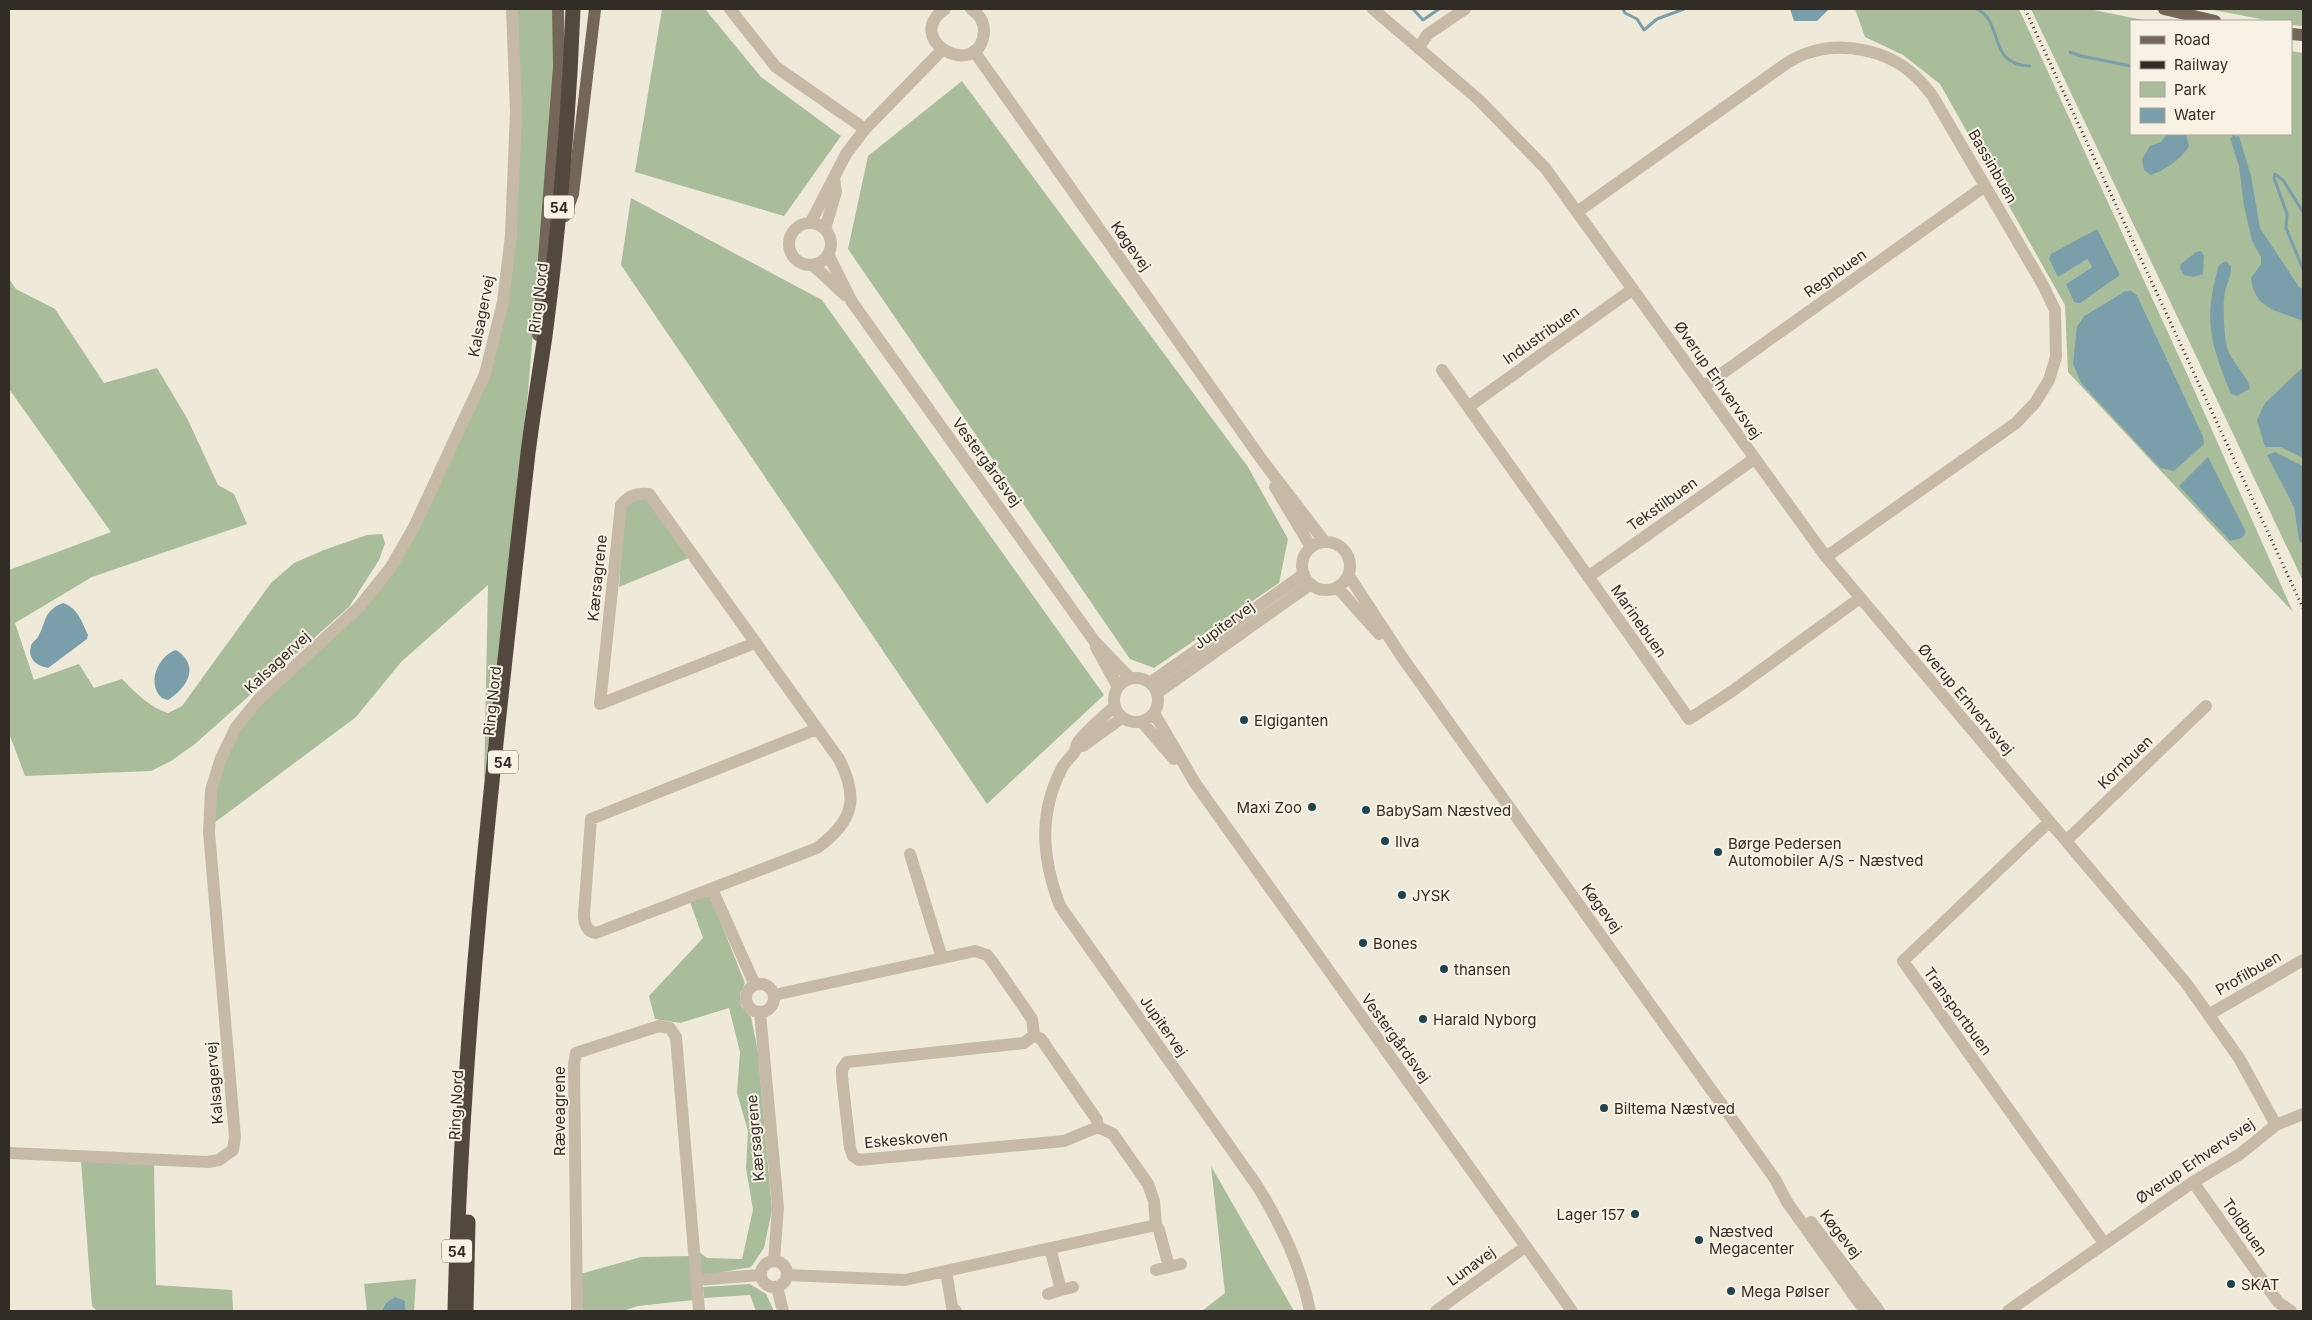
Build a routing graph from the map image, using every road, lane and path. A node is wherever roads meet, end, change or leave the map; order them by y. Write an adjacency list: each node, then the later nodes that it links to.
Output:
1 (512, 9): 69 (street, Kalsagervej)
2 (558, 9): 29 (main road)
3 (573, 9): 29 (highway, Ring Nord / 54)
4 (580, 9): 20 (highway, 54)
5 (595, 9): 20 (main road)
6 (730, 9): 16 (street)
7 (945, 9): 14 (street)
8 (1373, 9): 13 (street, Øverup Erhvervsvej)
9 (1465, 9): 13 (street)
10 (2164, 9): 12 (main road)
11 (979, 11): 15 (street)
12 (2212, 20)
13 (1418, 48): 19 (street, Øverup Erhvervsvej)
14 (942, 50): 15 (street); 16 (street)
15 (974, 51): 32 (street, Køgevej)
16 (865, 129): 17 (street)
17 (834, 178): 21 (street); 22 (street)
18 (1985, 186): 19 (street, Bassinbuen); 28 (street, Regnbuen); 35 (street, Bassinbuen)
19 (1577, 212): 25 (street, Øverup Erhvervsvej)
20 (566, 216): 85 (highway, Ring Nord / 54)
21 (811, 222): 22 (street); 24 (street)
22 (826, 229): 23 (street)
23 (828, 254): 24 (street); 26 (street, Vestergårdsvej)
24 (813, 265): 26 (street, Vestergårdsvej)
25 (1633, 289): 28 (street, Øverup Erhvervsvej); 30 (street, Industribuen)
26 (852, 302): 41 (street, Vestergårdsvej)
27 (1442, 370): 30 (street, Marinebuen)
28 (1703, 387): 31 (street, Øverup Erhvervsvej)
29 (534, 403): 84 (highway, 54)
30 (1468, 407): 37 (street, Marinebuen)
31 (1754, 459): 35 (street, Øverup Erhvervsvej); 37 (street, Tekstilbuen)
32 (1262, 460): 33 (street, Køgevej); 34 (street, Køgevej)
33 (1324, 541): 34 (street); 36 (street)
34 (1310, 547): 38 (street)
35 (1826, 557): 40 (street, Øverup Erhvervsvej)
36 (1348, 576): 39 (street); 43 (street, Køgevej)
37 (1588, 577): 40 (street, Marinebuen)
38 (1307, 579): 39 (street); 46 (street, Jupitervej)
39 (1337, 587): 43 (street, Køgevej)
40 (1860, 598): 55 (street, Øverup Erhvervsvej)
41 (1095, 642): 44 (street, Vestergårdsvej); 45 (street, Vestergårdsvej)
42 (755, 643): 42 (street, Kærsagrene); 52 (street, Kærsagrene)
43 (1402, 657): 70 (street, Køgevej)
44 (1130, 678): 45 (street); 46 (street)
45 (1118, 687): 48 (street)
46 (1154, 688): 49 (street)
47 (2206, 706): 56 (street, Kornbuen)
48 (1114, 707): 50 (street); 53 (street, Jupitervej)
49 (1154, 713): 51 (street); 54 (street, Vestergårdsvej)
50 (1122, 718): 51 (street); 53 (street, Jupitervej)
51 (1142, 722): 54 (street, Vestergårdsvej)
52 (817, 729): 58 (street, Kærsagrene); 58 (street, Kærsagrene)
53 (1074, 752): 90 (street, Jupitervej)
54 (1195, 783): 74 (street, Vestergårdsvej)
55 (2049, 822): 56 (street, Øverup Erhvervsvej); 73 (street, Transportbuen)
56 (2066, 841): 64 (street, Øverup Erhvervsvej)
57 (910, 854): 59 (street)
58 (712, 889): 61 (street)
59 (942, 958): 62 (street); 65 (street)
60 (2303, 960): 64 (street, Profilbuen)
61 (755, 985): 62 (street); 63 (street)
62 (774, 995): 63 (street)
63 (760, 1013): 76 (street, Kærsagrene)
64 (2210, 1014): 67 (street, Øverup Erhvervsvej)
65 (1034, 1034): 68 (street); 68 (street, Eskeskoven)
66 (2303, 1114): 67 (street)
67 (2276, 1125): 71 (street, Øverup Erhvervsvej)
68 (1098, 1127): 72 (street)
69 (9, 1153)
70 (1775, 1179): 93 (street, Køgevej); 94 (street, Køgevej)
71 (2193, 1182): 73 (street, Øverup Erhvervsvej); 96 (street, Toldbuen)
72 (1156, 1225): 75 (street); 77 (street)
73 (2104, 1243): 95 (street, Øverup Erhvervsvej)
74 (1526, 1247): 91 (street, Lunavej); 92 (street, Vestergårdsvej)
75 (1050, 1248): 78 (street); 83 (street)
76 (774, 1261): 79 (street); 80 (street)
77 (1156, 1270)
78 (946, 1271): 80 (street); 89 (street)
79 (760, 1275): 81 (street); 82 (street)
80 (787, 1275): 82 (street)
81 (696, 1280): 86 (street, Ræveagrene); 87 (street, Ræveagrene)
82 (776, 1287): 88 (street)
83 (1048, 1294)
84 (454, 1311)
85 (466, 1311)
86 (577, 1311)
87 (700, 1311)
88 (782, 1311)
89 (956, 1311)
90 (1310, 1311)
91 (1436, 1311)
92 (1572, 1311)
93 (1865, 1311)
94 (1879, 1311)
95 (2008, 1311)
96 (2291, 1311)

